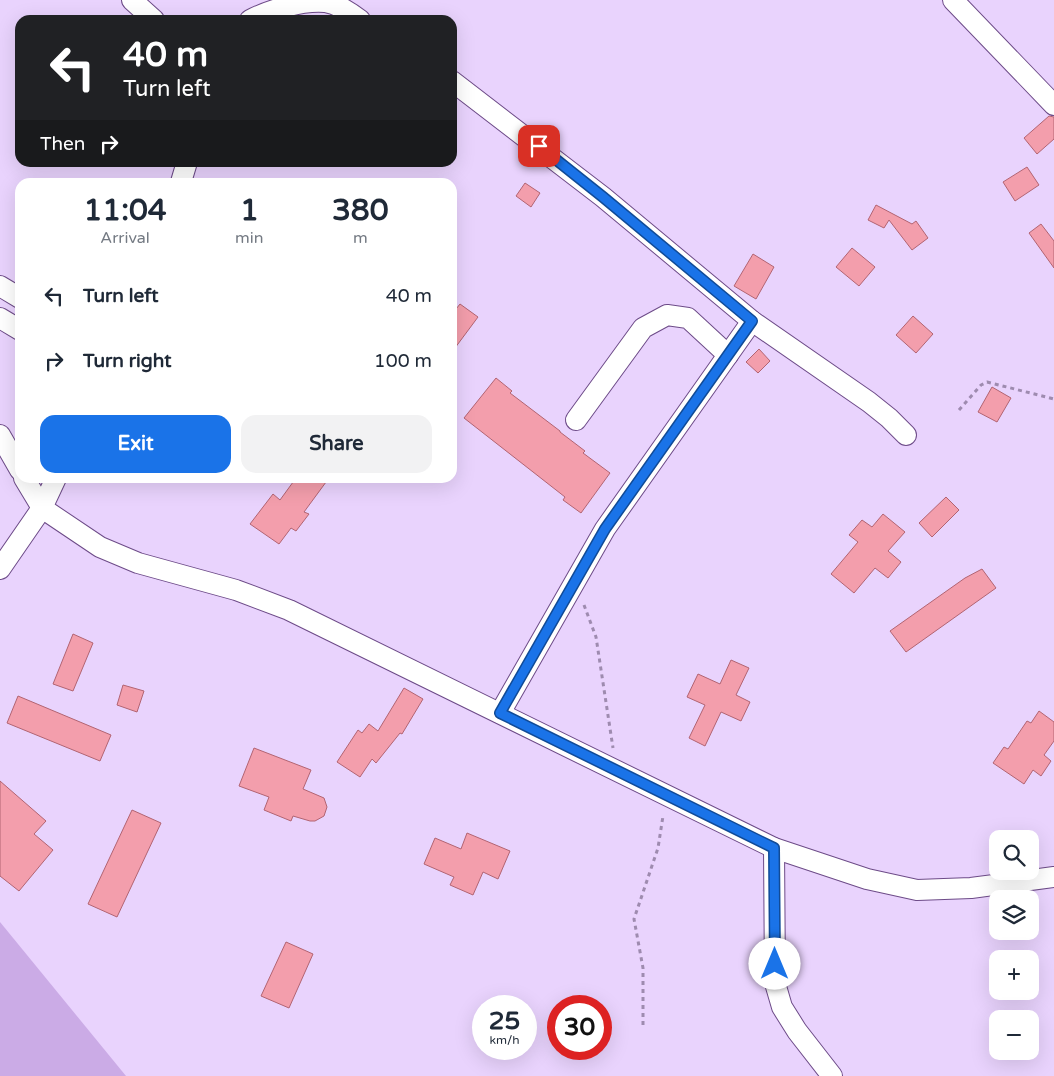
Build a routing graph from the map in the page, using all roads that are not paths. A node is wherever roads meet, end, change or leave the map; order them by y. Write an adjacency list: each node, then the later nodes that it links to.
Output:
1 (132, 0): 3 (street)
2 (953, 0): 7 (street)
3 (148, 15)
4 (260, 15): 5 (street)
5 (352, 15)
6 (457, 85): 11 (street)
7 (1054, 105)
8 (0, 286): 9 (street)
9 (15, 295)
10 (0, 318): 12 (street)
11 (752, 321): 13 (street); 16 (street)
12 (15, 327)
13 (728, 355): 14 (street); 22 (street)
14 (576, 420)
15 (0, 435): 17 (street)
16 (906, 435)
17 (15, 461)
18 (27, 483): 20 (street)
19 (54, 483): 20 (street)
20 (42, 508): 21 (street); 22 (street)
21 (0, 569)
22 (500, 713): 23 (street)
23 (774, 848): 24 (street); 25 (street)
24 (1054, 877)
25 (832, 1076)

